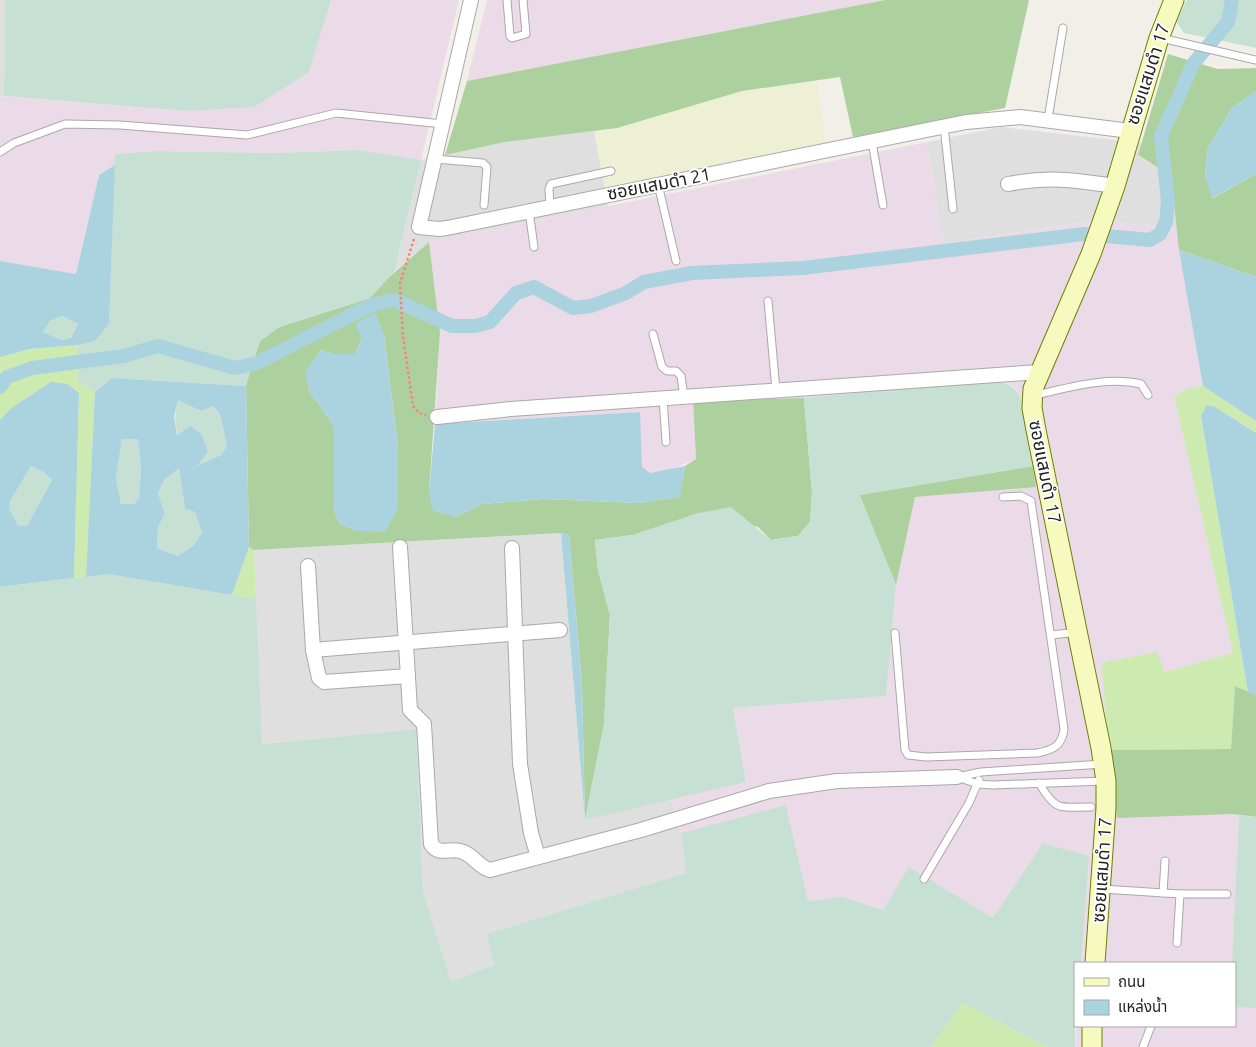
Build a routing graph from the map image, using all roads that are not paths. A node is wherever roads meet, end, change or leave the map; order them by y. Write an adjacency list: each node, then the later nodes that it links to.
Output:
1 (471, 0): 9 (street)
2 (507, 0): 3 (lane)
3 (522, 0)
4 (1174, 0): 6 (street, ซอยแสมดำ 17)
5 (1063, 28): 8 (lane)
6 (1159, 38): 7 (lane); 11 (street, ซอยแสมดำ 17)
7 (1256, 60)
8 (1048, 119): 10 (street, ซอยแสมดำ 21); 11 (street, ซอยแสมดำ 21)
9 (443, 124): 13 (lane); 14 (street)
10 (944, 126): 12 (street, ซอยแสมดำ 21); 22 (lane)
11 (1130, 131): 18 (street, ซอยแสมดำ 17)
12 (872, 142): 16 (street, ซอยแสมดำ 21); 20 (lane)
13 (0, 152)
14 (435, 159): 19 (lane); 23 (street, ซอยแสมดำ 21)
15 (610, 170): 21 (lane)
16 (658, 184): 21 (street, ซอยแสมดำ 21); 25 (lane)
17 (1008, 184): 18 (street)
18 (1115, 186): 28 (street, ซอยแสมดำ 17)
19 (484, 205)
20 (883, 205)
21 (550, 206): 23 (street, ซอยแสมดำ 21)
22 (954, 209)
23 (529, 210): 24 (lane)
24 (534, 247)
25 (676, 261)
26 (768, 301): 29 (lane)
27 (654, 334): 32 (lane)
28 (1039, 372): 29 (street); 31 (street, ซอยแสมดำ 17)
29 (776, 390): 32 (street)
30 (1148, 395): 31 (lane)
31 (1032, 396): 41 (street, ซอยแสมดำ 17)
32 (684, 397): 33 (street)
33 (662, 398): 34 (street); 35 (lane)
34 (437, 417)
35 (666, 442)
36 (1003, 497): 44 (lane)
37 (400, 547): 45 (street)
38 (512, 548): 42 (street)
39 (308, 566): 46 (street)
40 (560, 630): 42 (street)
41 (1077, 632): 44 (lane); 49 (street, ซอยแสมดำ 17)
42 (514, 634): 45 (street); 54 (street)
43 (895, 634): 44 (lane)
44 (1052, 635)
45 (405, 642): 46 (street); 47 (street)
46 (313, 650): 47 (street)
47 (408, 676): 54 (street)
48 (981, 772): 49 (lane); 50 (lane); 52 (lane)
49 (1105, 772): 51 (lane); 57 (street, ซอยแสมดำ 17)
50 (957, 777): 52 (lane); 54 (street)
51 (1039, 783): 52 (lane); 53 (lane)
52 (978, 784): 56 (lane)
53 (1091, 807)
54 (538, 857)
55 (1165, 861): 58 (lane)
56 (924, 879)
57 (1100, 889): 58 (lane); 62 (street, ซอยแสมดำ 17)
58 (1163, 893): 59 (lane)
59 (1180, 894): 60 (lane); 61 (lane)
60 (1226, 894)
61 (1177, 943)
62 (1095, 962)
63 (1092, 1027): 65 (street)
64 (1151, 1027): 66 (lane)
65 (1092, 1047)
66 (1143, 1047)

